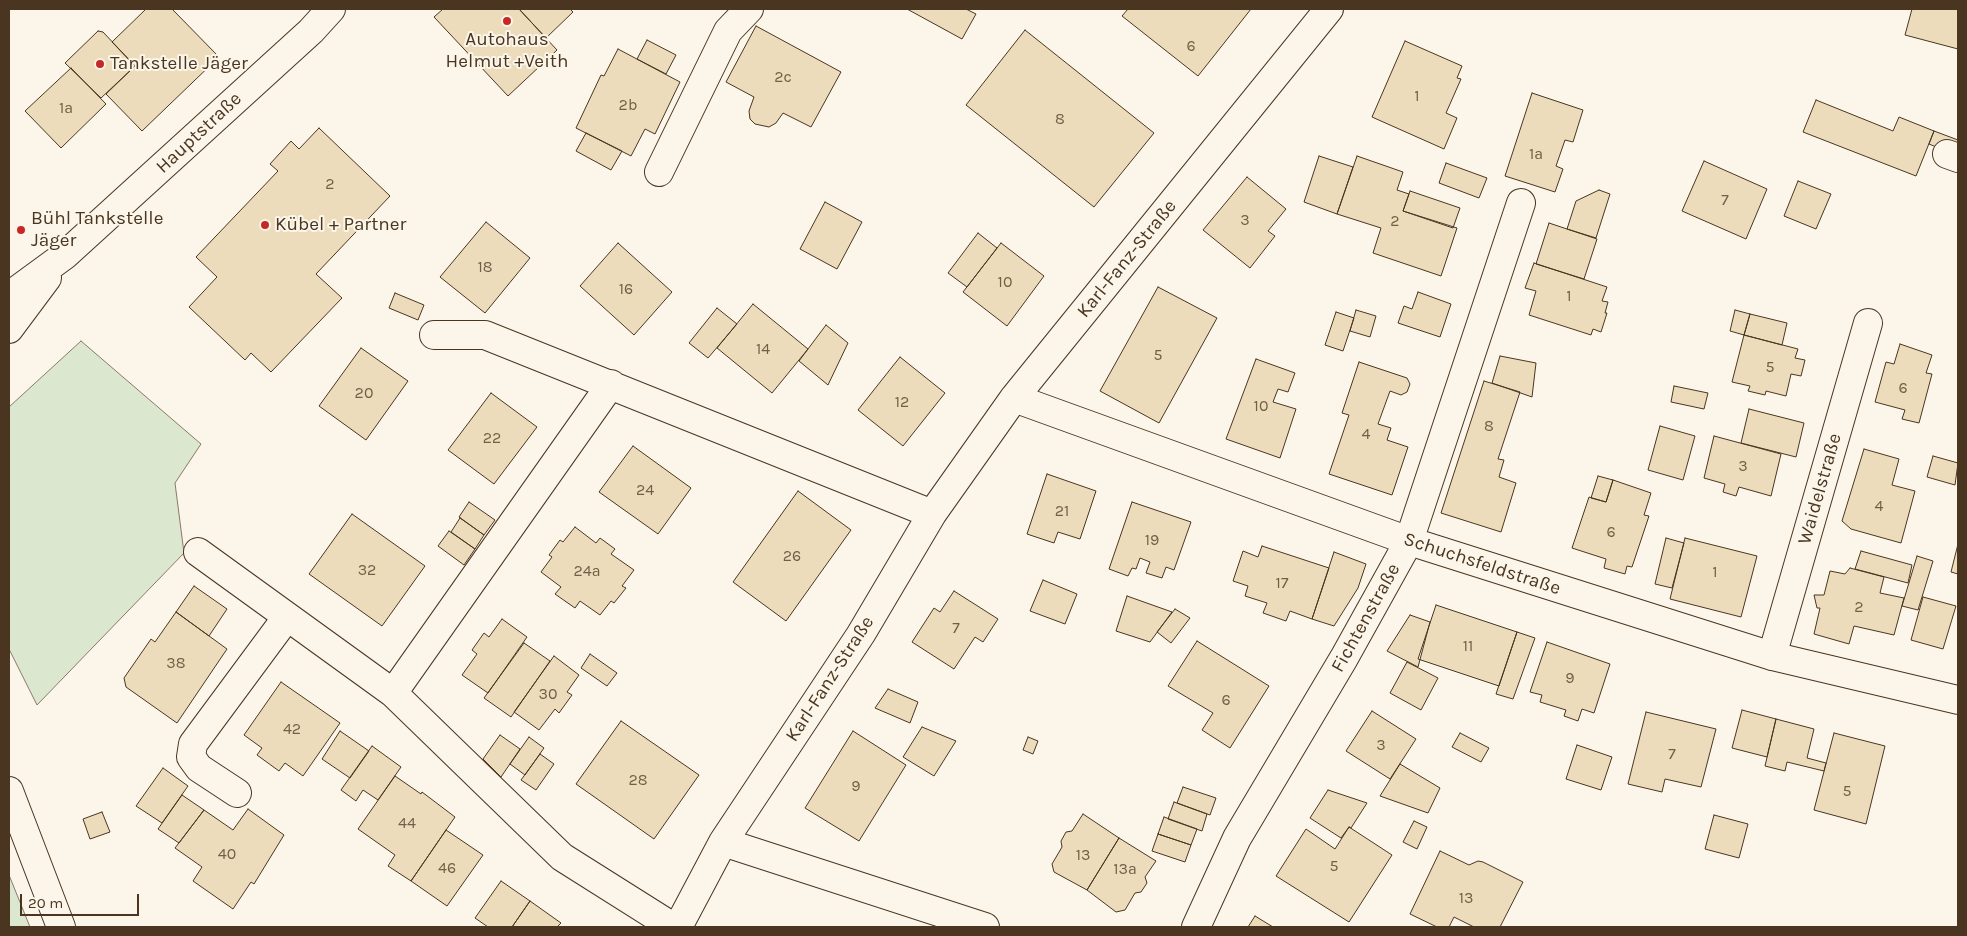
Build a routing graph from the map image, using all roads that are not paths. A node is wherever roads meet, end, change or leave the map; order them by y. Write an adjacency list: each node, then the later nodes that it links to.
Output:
1 (332, 9): 6 (street, Hauptstraße)
2 (749, 9): 4 (street)
3 (1329, 9): 12 (street, Karl-Fanz-Straße)
4 (658, 172)
5 (1521, 203): 14 (street, Fichtenstraße)
6 (65, 255): 7 (street, Hauptstraße); 9 (street, Hauptstraße)
7 (9, 296)
8 (1868, 323): 17 (street, Waidelstraße)
9 (9, 329)
10 (434, 335): 11 (street)
11 (610, 384): 13 (street); 18 (street)
12 (1014, 398): 13 (street, Karl-Fanz-Straße); 14 (street, Schuchsfeldstraße)
13 (932, 514): 22 (street, Karl-Fanz-Straße)
14 (1409, 541): 17 (street, Schuchsfeldstraße); 27 (street, Fichtenstraße)
15 (198, 552): 16 (street)
16 (287, 617): 18 (street); 21 (street)
17 (1772, 656): 19 (street, Schuchsfeldstraße)
18 (392, 693): 24 (street)
19 (1958, 700)
20 (9, 791): 23 (street)
21 (237, 793)
22 (723, 842): 25 (street, Karl-Fanz-Straße); 26 (street)
23 (60, 927)
24 (673, 927)
25 (678, 927)
26 (986, 927)
27 (1196, 927)

